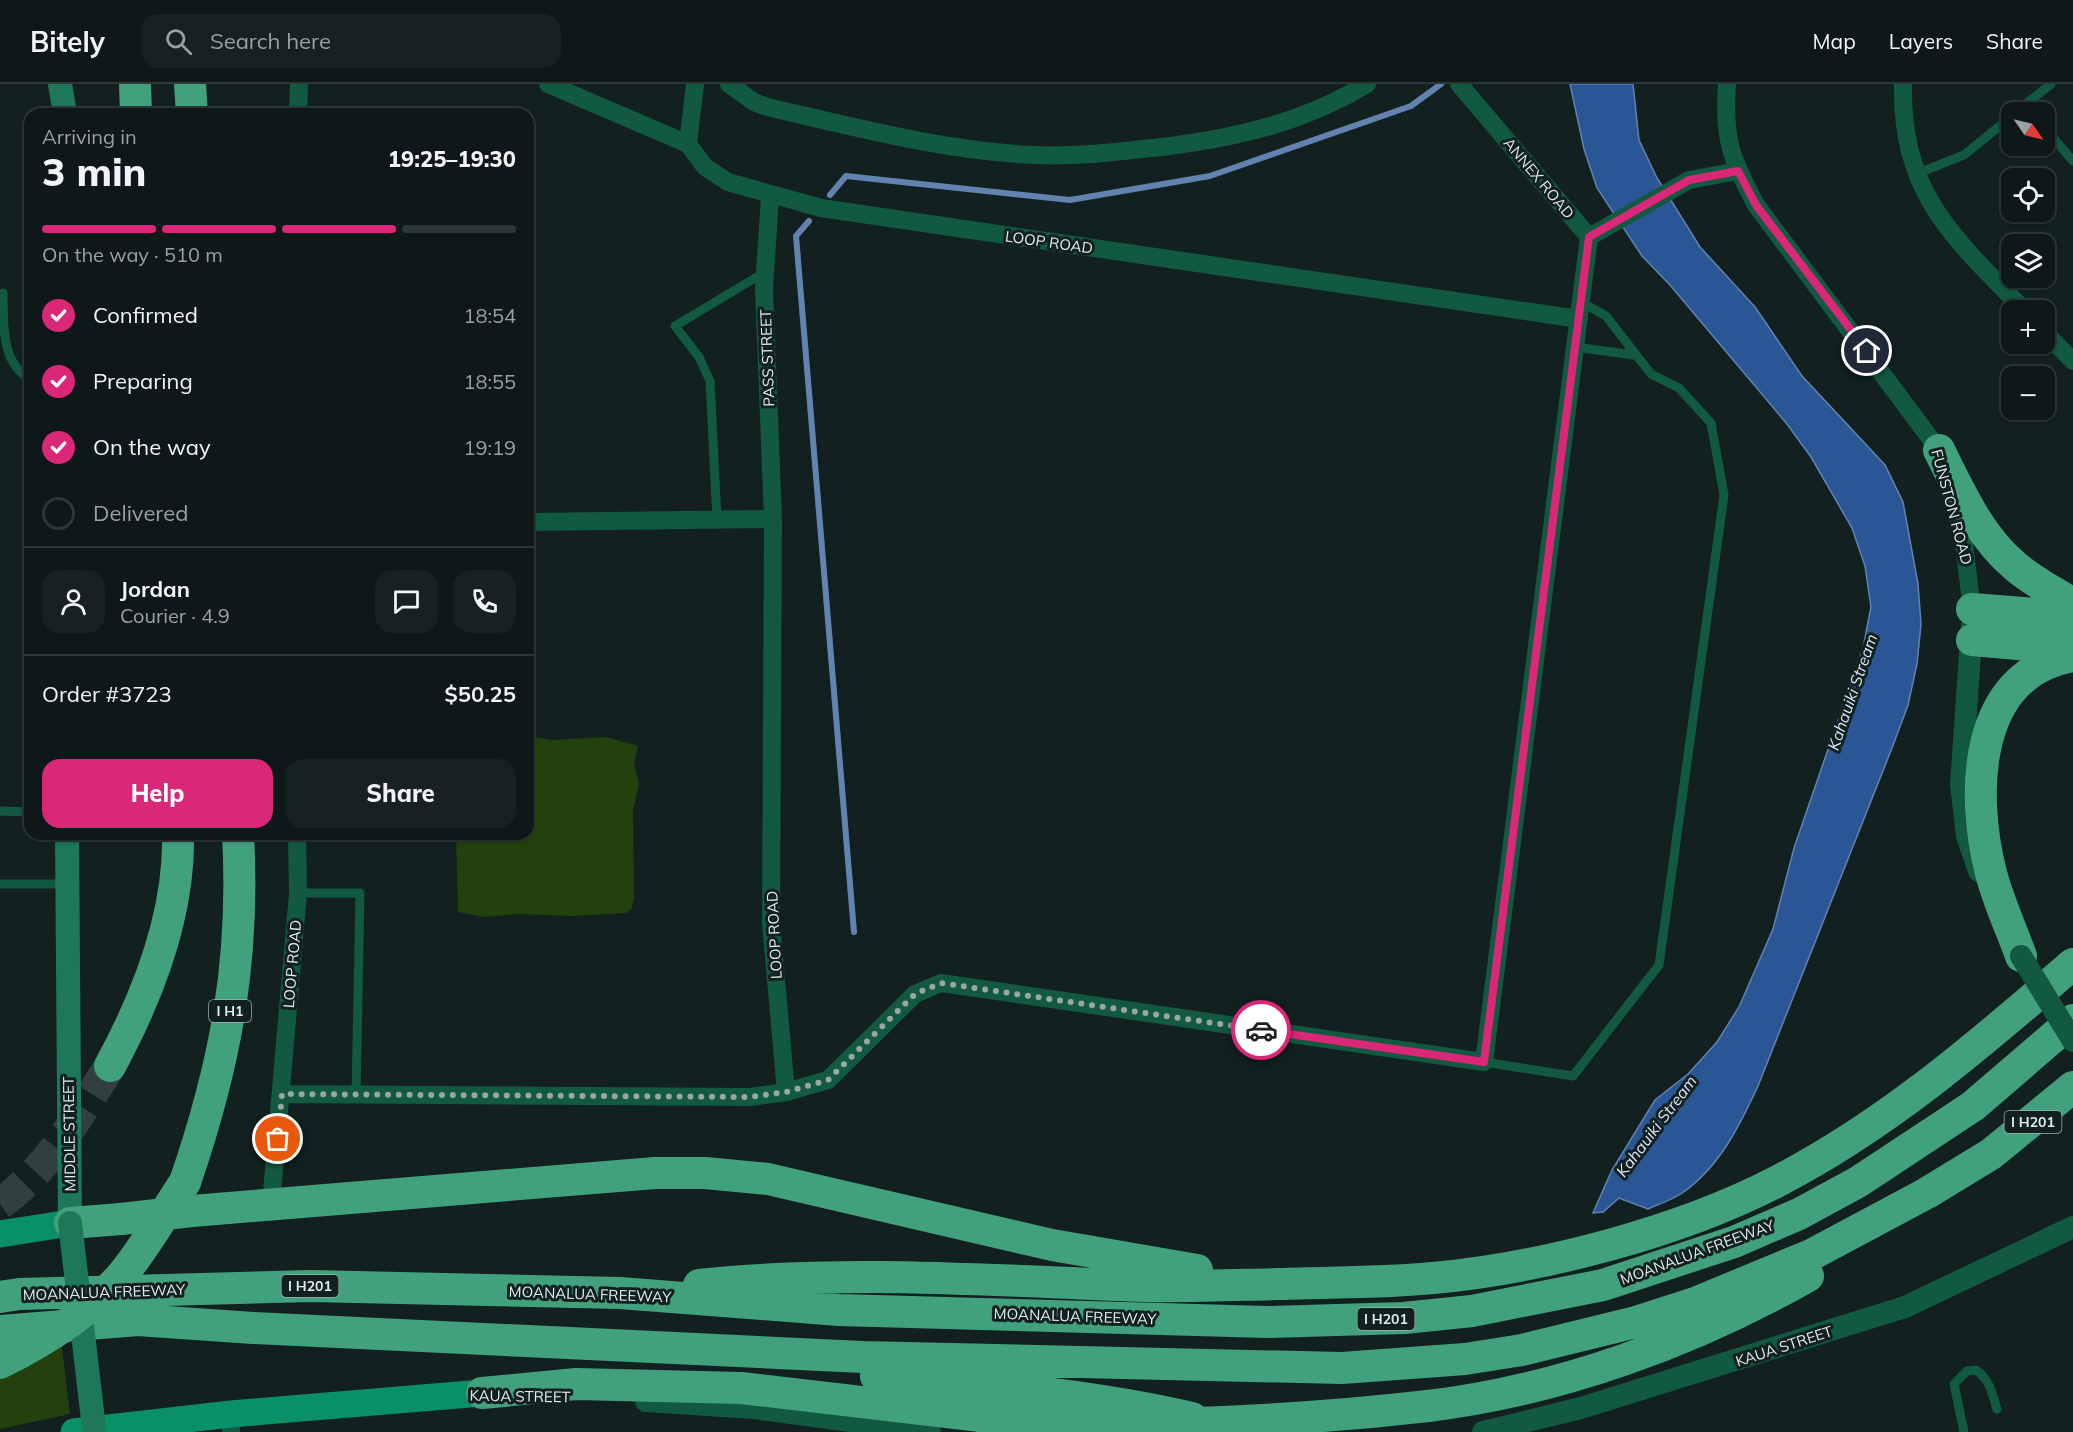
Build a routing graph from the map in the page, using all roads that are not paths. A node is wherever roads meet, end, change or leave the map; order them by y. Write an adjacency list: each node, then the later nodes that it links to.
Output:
1 (60, 84): 15 (main road)
2 (77, 84): 16 (main road)
3 (135, 84): 17 (highway)
4 (190, 84): 18 (highway)
5 (299, 84): 19 (street)
6 (548, 84): 22 (street, LOOP ROAD)
7 (695, 84): 22 (street)
8 (729, 84): 9 (street)
9 (1367, 84)
10 (1727, 84): 24 (street, FUNSTON ROAD)
11 (1903, 84): 25 (street)
12 (2051, 84): 14 (lane)
13 (1459, 85): 27 (street, ANNEX ROAD)
14 (2028, 102)
15 (64, 108)
16 (76, 108)
17 (136, 108)
18 (192, 108)
19 (298, 108)
20 (2001, 126): 25 (lane)
21 (2055, 140): 23 (lane)
22 (688, 144): 26 (street, LOOP ROAD)
23 (2073, 161)
24 (1738, 171): 27 (street); 37 (street, FUNSTON ROAD)
25 (1916, 174): 30 (street)
26 (770, 196): 28 (street, PASS STREET); 31 (street, LOOP ROAD)
27 (1589, 237): 31 (street)
28 (765, 272): 38 (street, PASS STREET); 39 (lane)
29 (3, 293): 36 (lane)
30 (2015, 300)
31 (1580, 311): 33 (street); 34 (lane)
32 (2055, 343): 35 (street)
33 (1575, 347): 34 (lane); 62 (street)
34 (1634, 355): 62 (lane)
35 (2073, 361)
36 (24, 376)
37 (1939, 450): 41 (highway); 42 (street, FUNSTON ROAD)
38 (773, 519): 39 (street); 65 (street, LOOP ROAD)
39 (717, 520): 40 (street)
40 (534, 522)
41 (2073, 604)
42 (1972, 609): 43 (highway); 44 (street, FUNSTON ROAD)
43 (2073, 617)
44 (1972, 640): 45 (highway); 57 (street, FUNSTON ROAD)
45 (2073, 649)
46 (2073, 656): 57 (highway)
47 (0, 811): 48 (lane)
48 (24, 812)
49 (67, 840): 54 (main road, MIDDLE STREET)
50 (178, 840): 63 (highway)
51 (238, 840): 69 (highway, I H1)
52 (297, 840): 55 (street, LOOP ROAD)
53 (0, 884): 54 (lane)
54 (67, 884): 71 (main road, MIDDLE STREET)
55 (298, 893): 66 (street, LOOP ROAD); 67 (lane)
56 (2073, 953): 61 (highway)
57 (2021, 956): 60 (street, FUNSTON ROAD, bridge)
58 (2073, 964): 61 (highway)
59 (2073, 1020): 75 (highway, MOANALUA FREEWAY / I H201)
60 (2073, 1041)
61 (1970, 1052): 74 (highway)
62 (1484, 1062): 65 (street)
63 (110, 1066)
64 (2073, 1088): 68 (highway, MOANALUA FREEWAY / I H201)
65 (786, 1092): 67 (street)
66 (282, 1094): 67 (street); 70 (street, LOOP ROAD)
67 (356, 1095)
68 (1991, 1154): 78 (highway, MOANALUA FREEWAY / I H201); 80 (highway, bridge)
69 (189, 1196): 70 (highway); 71 (highway, bridge); 79 (highway, I H1, bridge)
70 (271, 1204): 74 (highway)
71 (70, 1223): 73 (main road); 83 (main road, MIDDLE STREET, bridge)
72 (2073, 1227): 86 (street, KAUA STREET)
73 (0, 1234)
74 (1293, 1283): 75 (highway)
75 (620, 1293): 76 (highway, MOANALUA FREEWAY / I H201)
76 (0, 1297)
77 (0, 1331): 78 (highway, MOANALUA FREEWAY / I H201)
78 (688, 1350): 85 (highway)
79 (0, 1363)
80 (482, 1393): 82 (main road, KAUA STREET); 84 (street, KAUA STREET)
81 (1997, 1409): 87 (lane)
82 (231, 1423): 83 (main road, KAUA STREET)
83 (87, 1431)
84 (930, 1432)
85 (1255, 1432)
86 (1483, 1432)
87 (1964, 1432)

